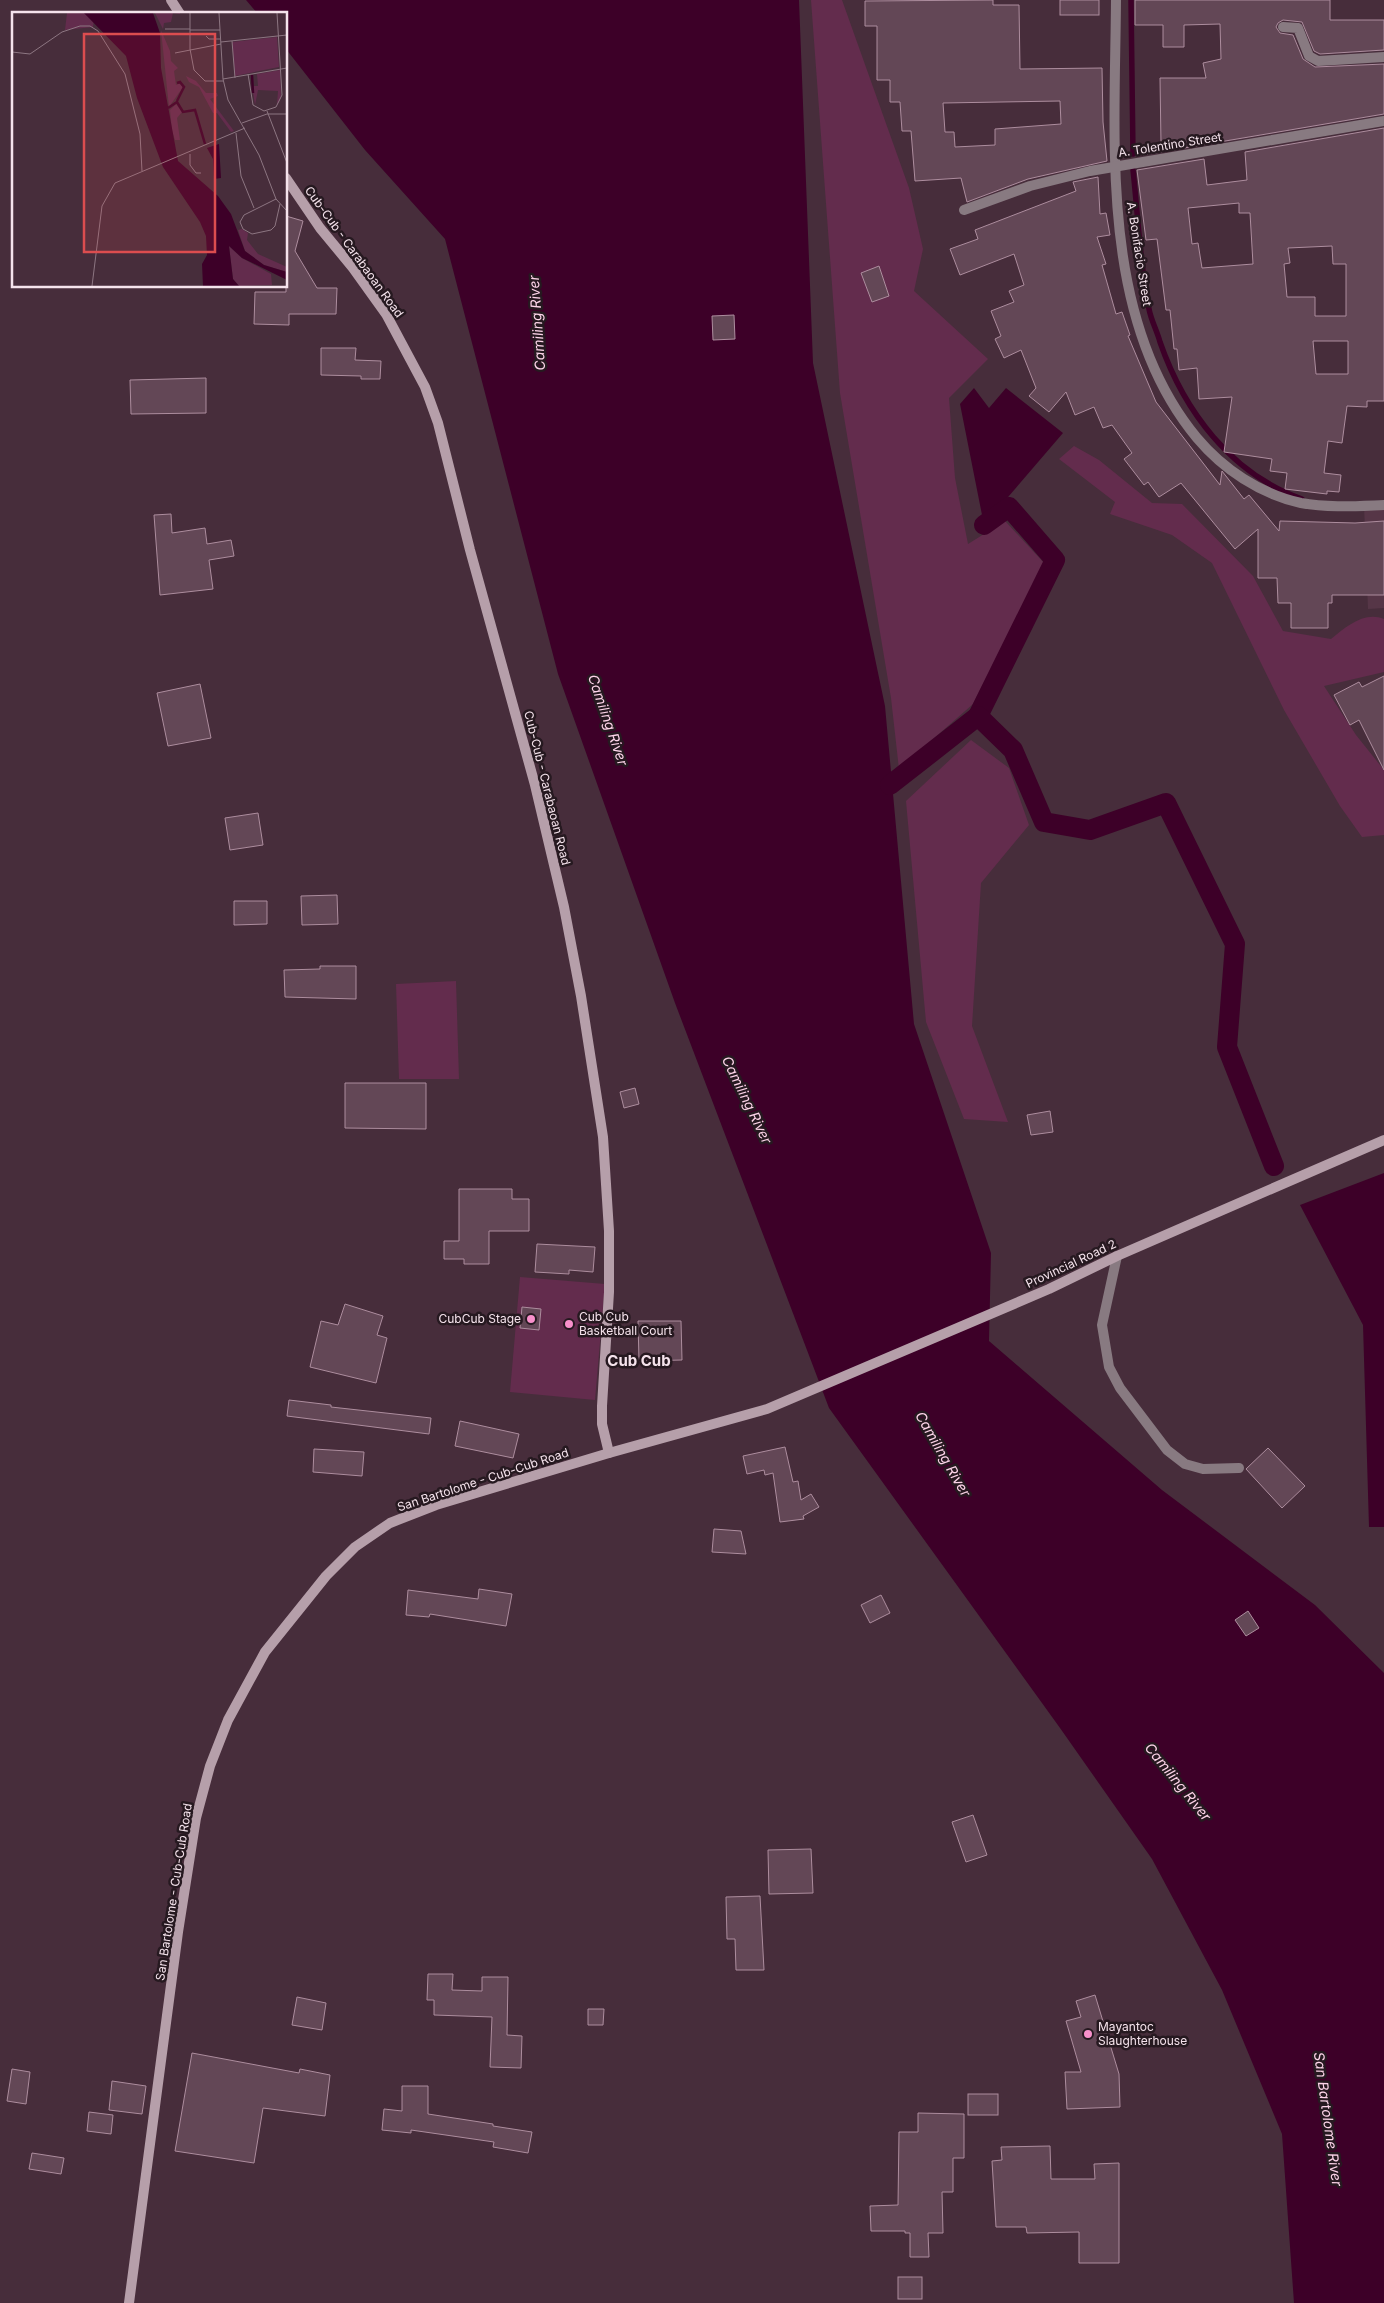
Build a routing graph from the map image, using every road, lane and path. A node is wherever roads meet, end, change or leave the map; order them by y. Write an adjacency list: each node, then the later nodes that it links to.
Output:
1 (171, 0): 3 (street)
2 (1116, 0): 7 (street, A. Bonifacio Street)
3 (179, 12)
4 (1283, 27): 5 (street)
5 (1384, 57)
6 (1384, 121): 7 (street, A. Tolentino Street)
7 (1115, 167): 9 (street, A. Tolentino Street); 10 (street, A. Bonifacio Street)
8 (288, 181): 14 (street, Cub-Cub - Carabaoan Road)
9 (964, 210)
10 (1384, 504)
11 (1384, 1140): 12 (street, Provincial Road 2)
12 (1117, 1256): 13 (street, Provincial Road 2); 15 (street)
13 (767, 1409): 14 (street, San Bartolome - Cub-Cub Road)
14 (609, 1453): 16 (street, San Bartolome - Cub-Cub Road)
15 (1239, 1468)
16 (129, 2303)

